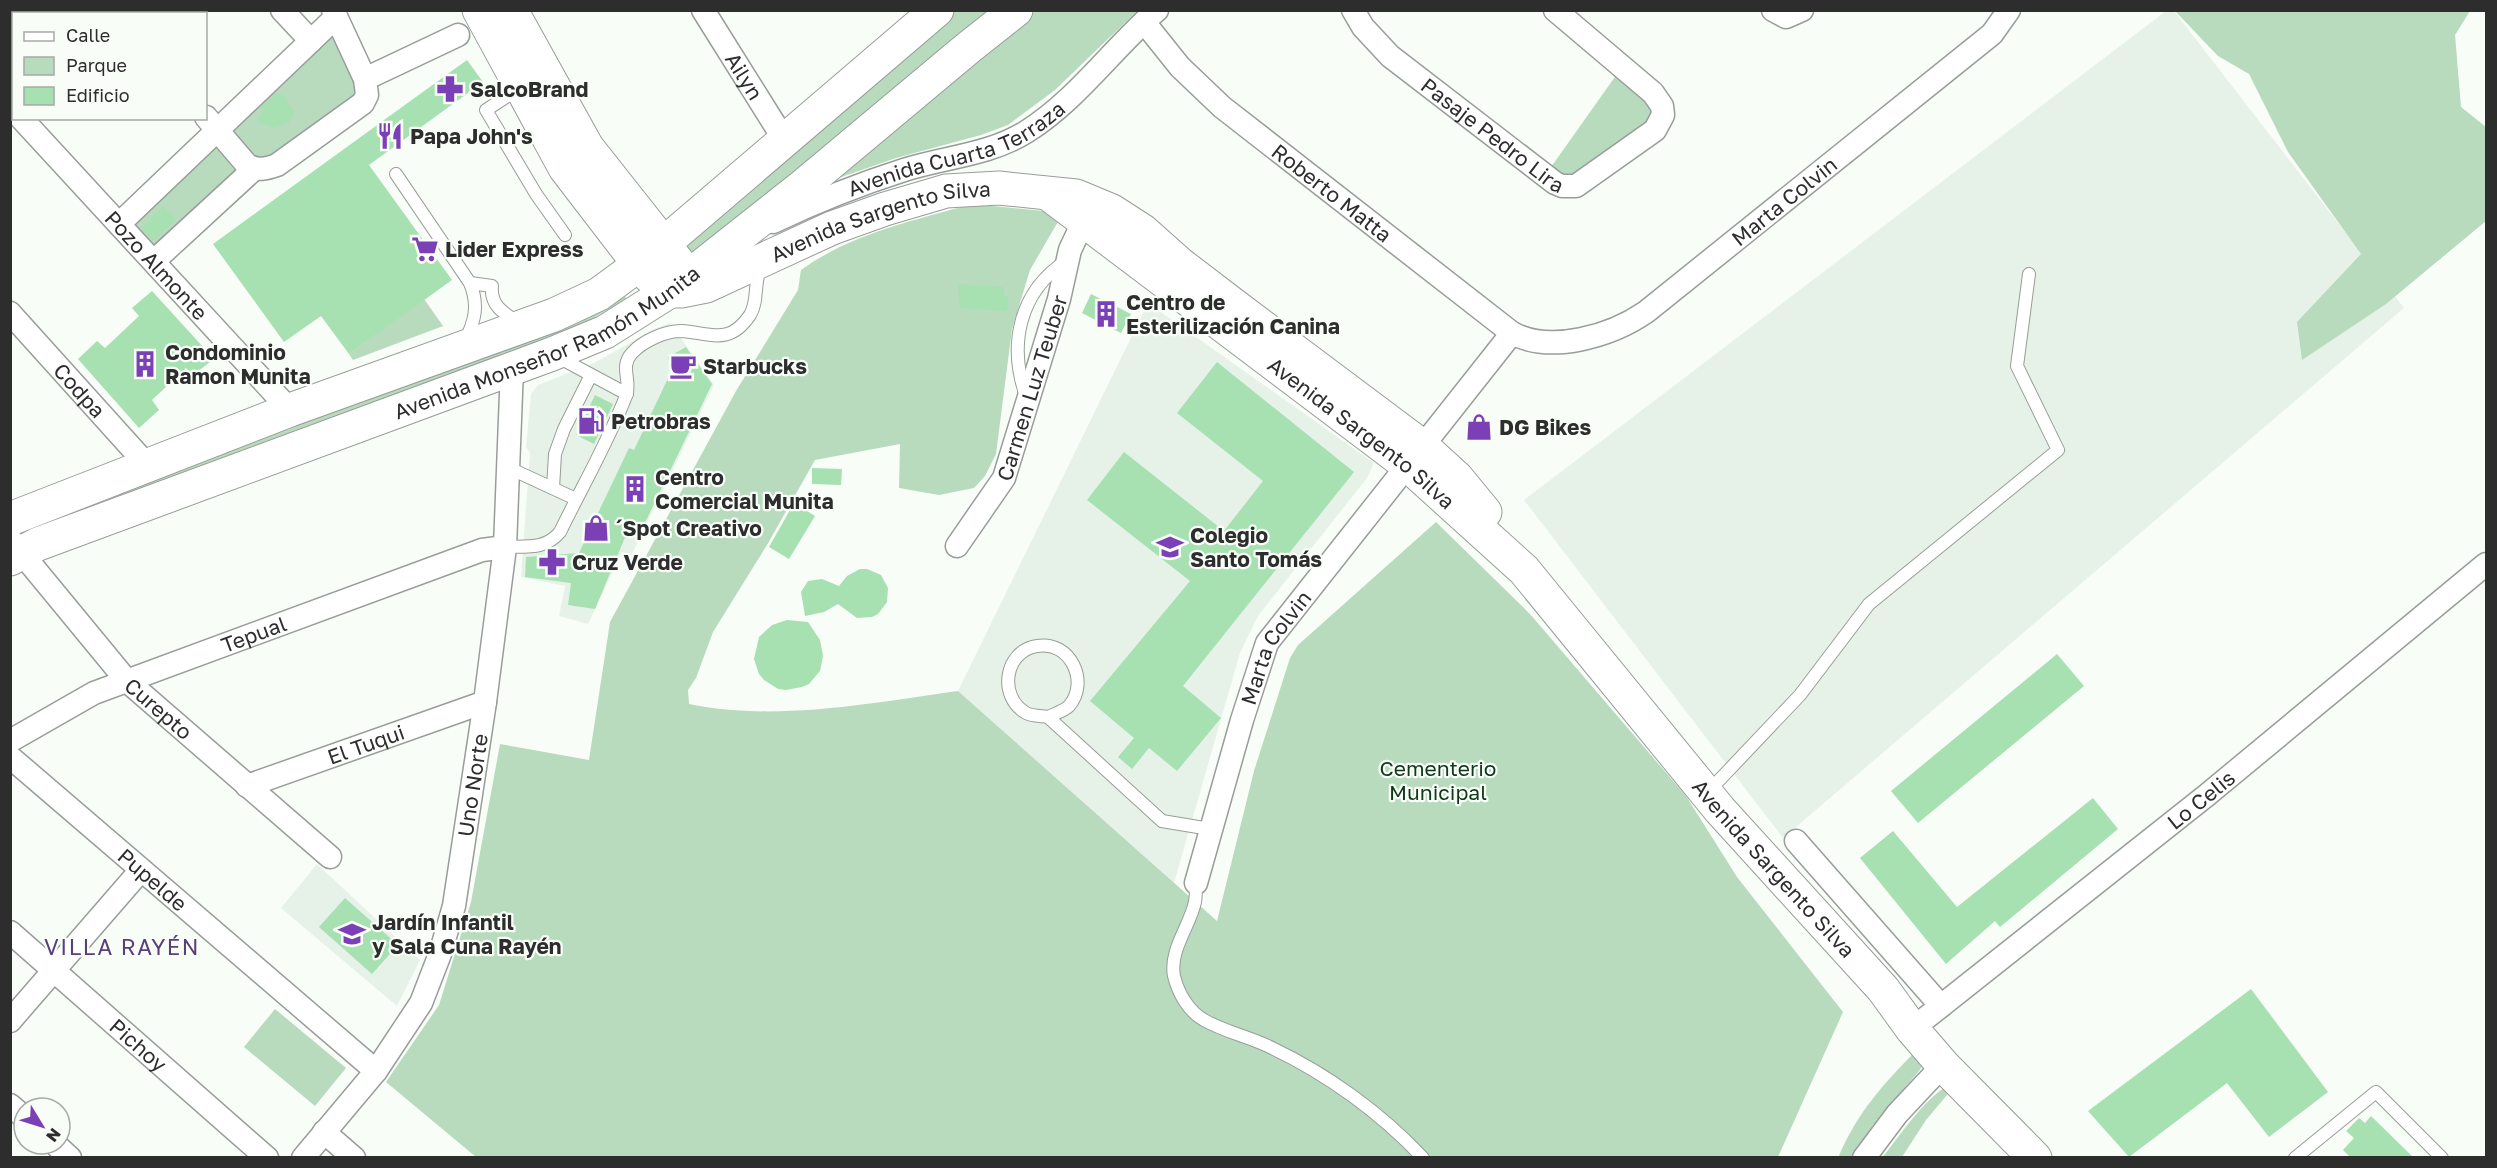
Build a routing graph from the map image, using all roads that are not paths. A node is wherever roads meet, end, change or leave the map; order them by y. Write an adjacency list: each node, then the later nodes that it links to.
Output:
1 (282, 10): 14 (street)
2 (511, 10): 17 (main road)
3 (703, 10): 20 (street, Ailyn)
4 (937, 10): 20 (main road, Avenida Monseñor Ramón Munita)
5 (1016, 10): 30 (main road, Avenida Monseñor Ramón Munita)
6 (1353, 10): 7 (street, Pasaje Pedro Lira)
7 (1555, 10)
8 (1773, 10): 9 (street)
9 (1802, 10)
10 (2009, 10): 36 (street, Marta Colvin)
11 (334, 14): 14 (street); 15 (street)
12 (1150, 16): 30 (street, Avenida Cuarta Terraza); 35 (street, Roberto Matta)
13 (468, 23): 15 (street); 16 (main road)
14 (311, 41): 19 (street)
15 (365, 79): 21 (street)
16 (520, 88): 17 (main road); 26 (lane); 27 (main road)
17 (556, 94): 27 (main road)
18 (23, 120): 25 (street, Pozo Almonte)
19 (212, 124): 21 (street); 25 (street)
20 (785, 141): 27 (main road, Avenida Monseñor Ramón Munita)
21 (254, 169): 28 (street)
22 (396, 174): 32 (lane)
23 (1050, 195): 24 (main road, Avenida Sargento Silva); 30 (main road, Avenida Sargento Silva); 44 (main road, Avenida Sargento Silva)
24 (1084, 220): 29 (street, Carmen Luz Teuber); 44 (main road, Avenida Sargento Silva)
25 (119, 224): 28 (street, Pozo Almonte)
26 (565, 235)
27 (651, 254): 30 (main road); 34 (main road, Avenida Monseñor Ramón Munita)
28 (154, 261): 43 (street, Pozo Almonte)
29 (1067, 261): 42 (street, Carmen Luz Teuber); 42 (lane)
30 (722, 274): 38 (main road, Avenida Monseñor Ramón Munita); 41 (lane)
31 (2028, 274): 60 (lane)
32 (470, 283): 34 (lane); 37 (lane)
33 (10, 313): 45 (street, Codpa)
34 (524, 326): 37 (main road, Avenida Monseñor Ramón Munita)
35 (1512, 333): 36 (street, Roberto Matta); 44 (street, Marta Colvin)
36 (1536, 342)
37 (462, 347): 43 (main road, Avenida Monseñor Ramón Munita)
38 (552, 354): 39 (main road, Avenida Monseñor Ramón Munita); 40 (lane)
39 (512, 368): 46 (street, Uno Norte); 52 (main road, Avenida Monseñor Ramón Munita)
40 (591, 375): 41 (lane); 47 (lane)
41 (627, 394): 48 (lane)
42 (1028, 403): 50 (street, Carmen Luz Teuber)
43 (290, 410): 45 (main road, Avenida Monseñor Ramón Munita)
44 (1416, 456): 60 (main road, Avenida Sargento Silva); 61 (street, Marta Colvin)
45 (148, 466): 49 (main road, Avenida Monseñor Ramón Munita)
46 (509, 468): 47 (lane); 51 (street, Uno Norte)
47 (553, 488): 48 (lane)
48 (576, 499): 51 (lane)
49 (10, 519)
50 (957, 546)
51 (505, 547): 54 (street, Tepual); 55 (street, Uno Norte)
52 (14, 550): 54 (street, Curepto)
53 (2487, 564): 68 (street, Lo Celis)
54 (127, 681): 57 (street, Tepual); 59 (street, Curepto)
55 (485, 702): 59 (street, El Tuqui); 72 (street, Uno Norte)
56 (1048, 717): 56 (lane); 61 (lane)
57 (10, 741)
58 (10, 757): 64 (street, Pupelde)
59 (247, 786): 63 (street, Curepto)
60 (1707, 793): 70 (main road, Avenida Sargento Silva)
61 (1210, 830): 65 (street, Marta Colvin)
62 (1796, 840): 68 (street, Avenida Sargento Silva)
63 (330, 857)
64 (141, 870): 67 (street); 72 (street, Pupelde)
65 (1196, 884): 77 (lane)
66 (10, 932): 67 (street, Pichoy)
67 (54, 970): 69 (street); 74 (street, Pichoy)
68 (1941, 1006): 70 (street, Lo Celis)
69 (10, 1021)
70 (1912, 1029): 71 (main road, Avenida Sargento Silva)
71 (1943, 1065): 78 (street); 79 (main road, Avenida Sargento Silva)
72 (376, 1071): 73 (street, Uno Norte)
73 (324, 1132): 75 (street, Uno Norte); 76 (street)
74 (267, 1158)
75 (303, 1158)
76 (354, 1158)
77 (1424, 1158)
78 (1864, 1158)
79 (2035, 1158)
80 (2295, 1158): 81 (lane)
81 (2442, 1158)

